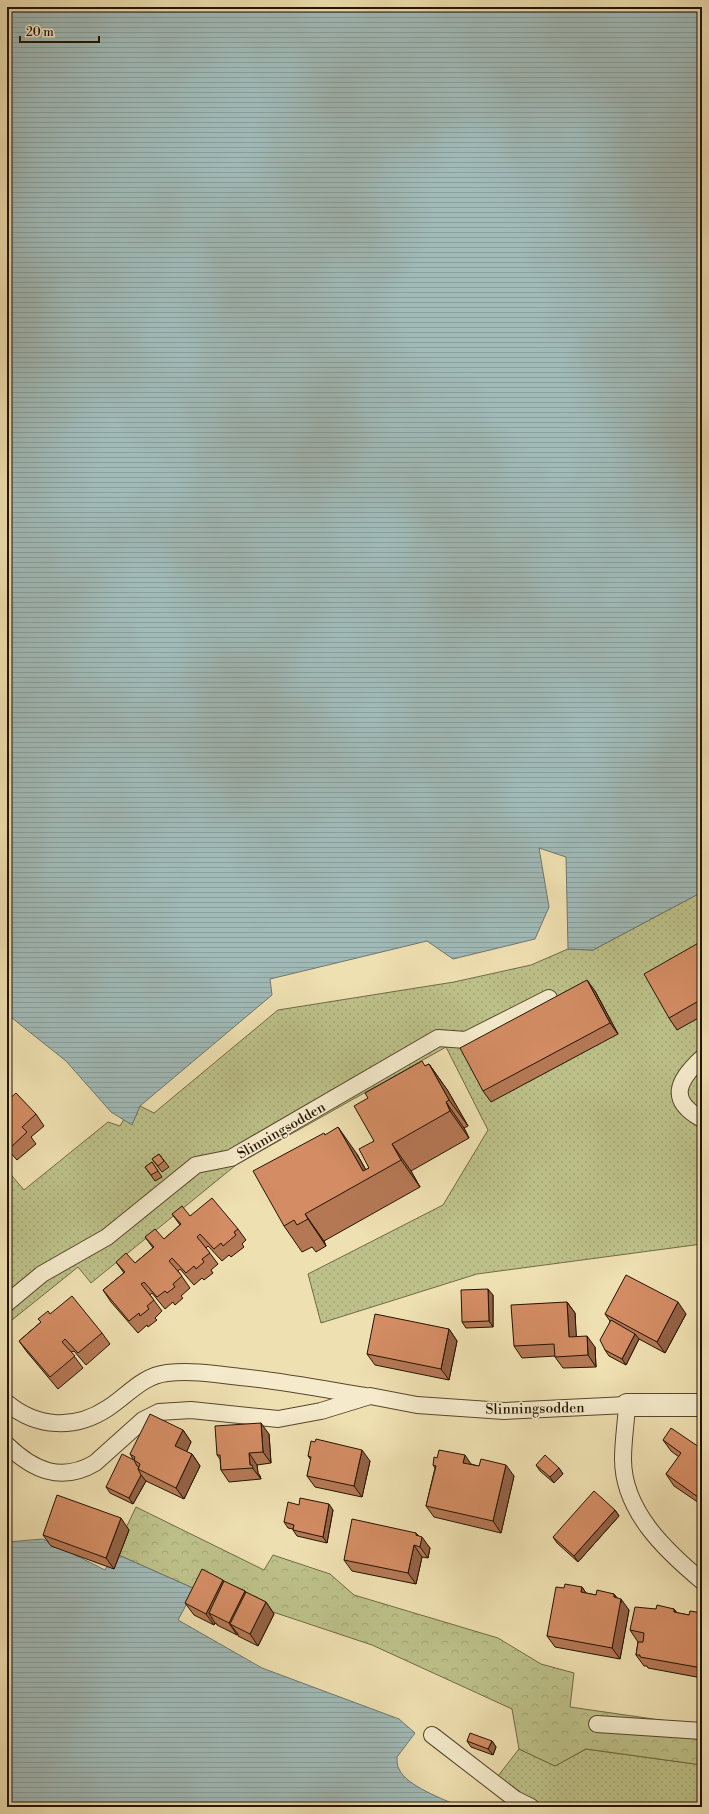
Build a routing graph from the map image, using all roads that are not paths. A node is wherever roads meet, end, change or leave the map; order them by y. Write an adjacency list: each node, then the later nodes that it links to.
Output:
1 (550, 998): 4 (lane, Slinningsodden)
2 (702, 1058): 3 (lane)
3 (702, 1119)
4 (7, 1303)
5 (370, 1396): 6 (lane, Slinningsodden); 7 (lane, Slinningsodden); 9 (lane, Slinningsodden)
6 (7, 1403)
7 (627, 1405): 8 (street, Slinningsodden); 10 (lane)
8 (702, 1405)
9 (7, 1445)
10 (702, 1580)
11 (597, 1724): 12 (lane)
12 (702, 1732)
13 (432, 1734): 14 (lane)
14 (531, 1807)

